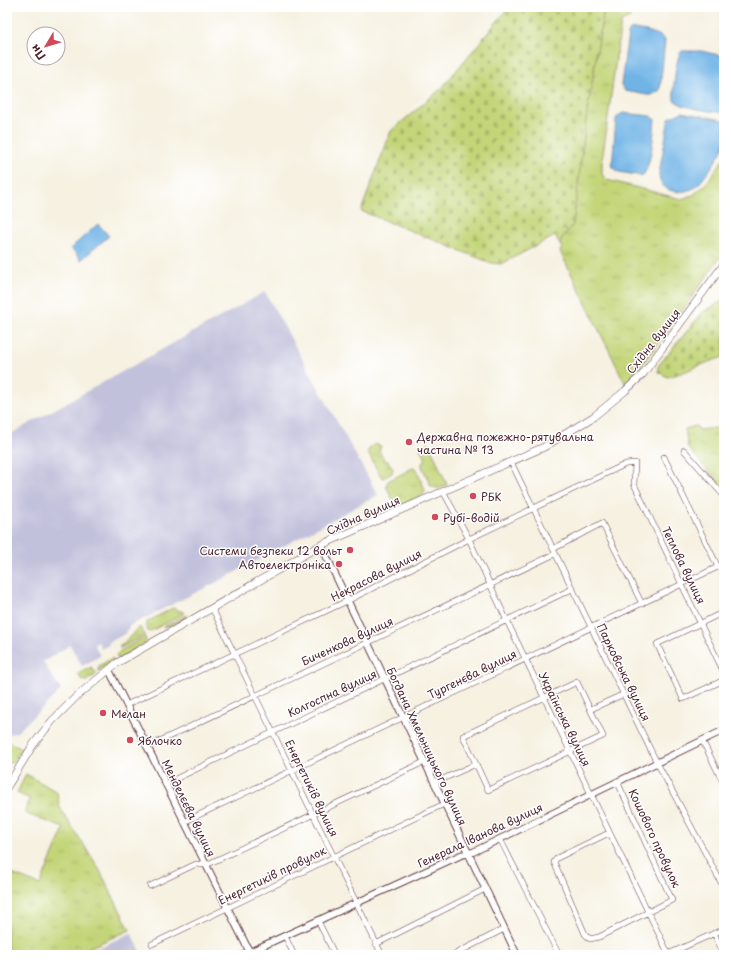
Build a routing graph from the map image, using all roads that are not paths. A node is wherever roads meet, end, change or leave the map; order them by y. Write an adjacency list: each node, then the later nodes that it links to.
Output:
1 (724, 264): 4 (main road, Східна вулиця)
2 (684, 450): 7 (street)
3 (664, 456): 13 (street)
4 (511, 462): 6 (main road, Східна вулиця); 8 (street, Парковська вулиця)
5 (635, 464): 8 (street, Некрасова вулиця); 15 (street, Теплова вулиця)
6 (443, 492): 9 (street, Українська вулиця); 10 (main road, Східна вулиця)
7 (724, 496)
8 (534, 509): 9 (street, Некрасова вулиця); 11 (street, Парковська вулиця)
9 (469, 539): 14 (street, Українська вулиця); 17 (street, Некрасова вулиця)
10 (321, 545): 17 (street, Богдана Хмельницького вулиця); 19 (main road, Східна вулиця)
11 (554, 552): 14 (street, Биченкова вулиця); 16 (street, Парковська вулиця); 18 (street, Биченкова вулиця)
12 (724, 564): 13 (street, Тургенєва вулиця)
13 (718, 566): 15 (street, Тургенєва вулиця)
14 (491, 583): 21 (street, Українська вулиця); 24 (street, Биченкова вулиця)
15 (682, 584): 18 (street, Тургенєва вулиця); 22 (street, Теплова вулиця)
16 (572, 589): 21 (street, Колгоспна вулиця); 23 (street, Парковська вулиця)
17 (347, 601): 24 (street, Богдана Хмельницького вулиця); 25 (street, Некрасова вулиця)
18 (642, 604): 23 (street, Тургенєва вулиця)
19 (212, 608): 25 (street, Енергетиків вулиця); 27 (main road, Східна вулиця)
20 (724, 612): 22 (street)
21 (507, 621): 26 (street, Українська вулиця); 29 (street, Колгоспна вулиця)
22 (701, 623): 28 (street, Теплова вулиця); 30 (street)
23 (592, 628): 26 (street, Тургенєва вулиця); 31 (street, Парковська вулиця)
24 (367, 643): 29 (street, Богдана Хмельницького вулиця); 32 (street, Биченкова вулиця)
25 (235, 654): 32 (street, Енергетиків вулиця); 34 (street, Некрасова вулиця)
26 (526, 659): 33 (street, Українська вулиця); 36 (street, Тургенєва вулиця)
27 (109, 670): 34 (street, Менделєєва вулиця); 50 (main road, Східна вулиця)
28 (724, 672)
29 (384, 679): 36 (street, Богдана Хмельницького вулиця); 38 (street, Колгоспна вулиця)
30 (724, 680)
31 (624, 694): 35 (street); 43 (street, Парковська вулиця)
32 (255, 696): 38 (street, Енергетиків вулиця); 40 (street, Биченкова вулиця)
33 (544, 698): 35 (street); 41 (street, Українська вулиця); 44 (street)
34 (126, 705): 40 (street, Менделєєва вулиця)
35 (591, 709): 41 (street)
36 (403, 718): 42 (street, Богдана Хмельницького вулиця); 45 (street, Тургенєва вулиця)
37 (724, 730): 39 (street, Генерала Іванова вулиця)
38 (273, 732): 45 (street, Енергетиків вулиця); 48 (street, Колгоспна вулиця)
39 (702, 740): 43 (street, Генерала Іванова вулиця); 49 (street)
40 (148, 747): 48 (street, Менделєєва вулиця)
41 (570, 752): 44 (street); 51 (street, Українська вулиця)
42 (424, 762): 47 (street, Богдана Хмельницького вулиця); 53 (street)
43 (656, 762): 46 (street, Генерала Іванова вулиця); 61 (street, Парковська вулиця)
44 (476, 764): 47 (street)
45 (292, 770): 53 (street, Енергетиків вулиця); 54 (street, Тургенєва вулиця)
46 (617, 781): 51 (street, Генерала Іванова вулиця); 65 (street, Кошового провулок)
47 (434, 783): 52 (street, Богдана Хмельницького вулиця)
48 (166, 784): 54 (street, Менделєєва вулиця)
49 (724, 784)
50 (7, 787)
51 (590, 794): 55 (street, Українська вулиця); 56 (street, Генерала Іванова вулиця)
52 (444, 804): 57 (street, Богдана Хмельницького вулиця); 58 (street, Енергетиків провулок)
53 (314, 815): 58 (street, Енергетиків вулиця); 59 (street)
54 (184, 822): 59 (street, Менделєєва вулиця)
55 (610, 833): 65 (street, Українська вулиця); 65 (street, Кошового провулок)
56 (500, 839): 57 (street, Генерала Іванова вулиця); 79 (street)
57 (468, 853): 62 (street, Богдана Хмельницького вулиця); 63 (street, Генерала Іванова вулиця)
58 (334, 856): 63 (street, Енергетиків вулиця); 64 (street, Енергетиків провулок)
59 (206, 865): 60 (street); 64 (street, Менделєєва вулиця)
60 (150, 886)
61 (724, 888)
62 (485, 889): 67 (street, Богдана Хмельницького вулиця); 72 (street)
63 (356, 903): 66 (street, Генерала Іванова вулиця); 72 (street, Енергетиків вулиця)
64 (227, 908): 71 (street, Енергетиків провулок); 73 (street, Менделєєва вулиця)
65 (648, 914): 80 (street, Українська вулиця)
66 (318, 921): 70 (street, Генерала Іванова вулиця); 75 (street)
67 (504, 929): 77 (street); 78 (street, Богдана Хмельницького вулиця)
68 (724, 929): 69 (street)
69 (714, 933): 80 (street); 81 (street)
70 (285, 936): 73 (street, Генерала Іванова вулиця); 74 (street)
71 (152, 944)
72 (376, 944): 76 (street, Енергетиків вулиця)
73 (248, 954)
74 (294, 955)
75 (335, 955)
76 (382, 955)
77 (453, 955)
78 (517, 955)
79 (559, 955)
80 (668, 955)
81 (724, 955)

